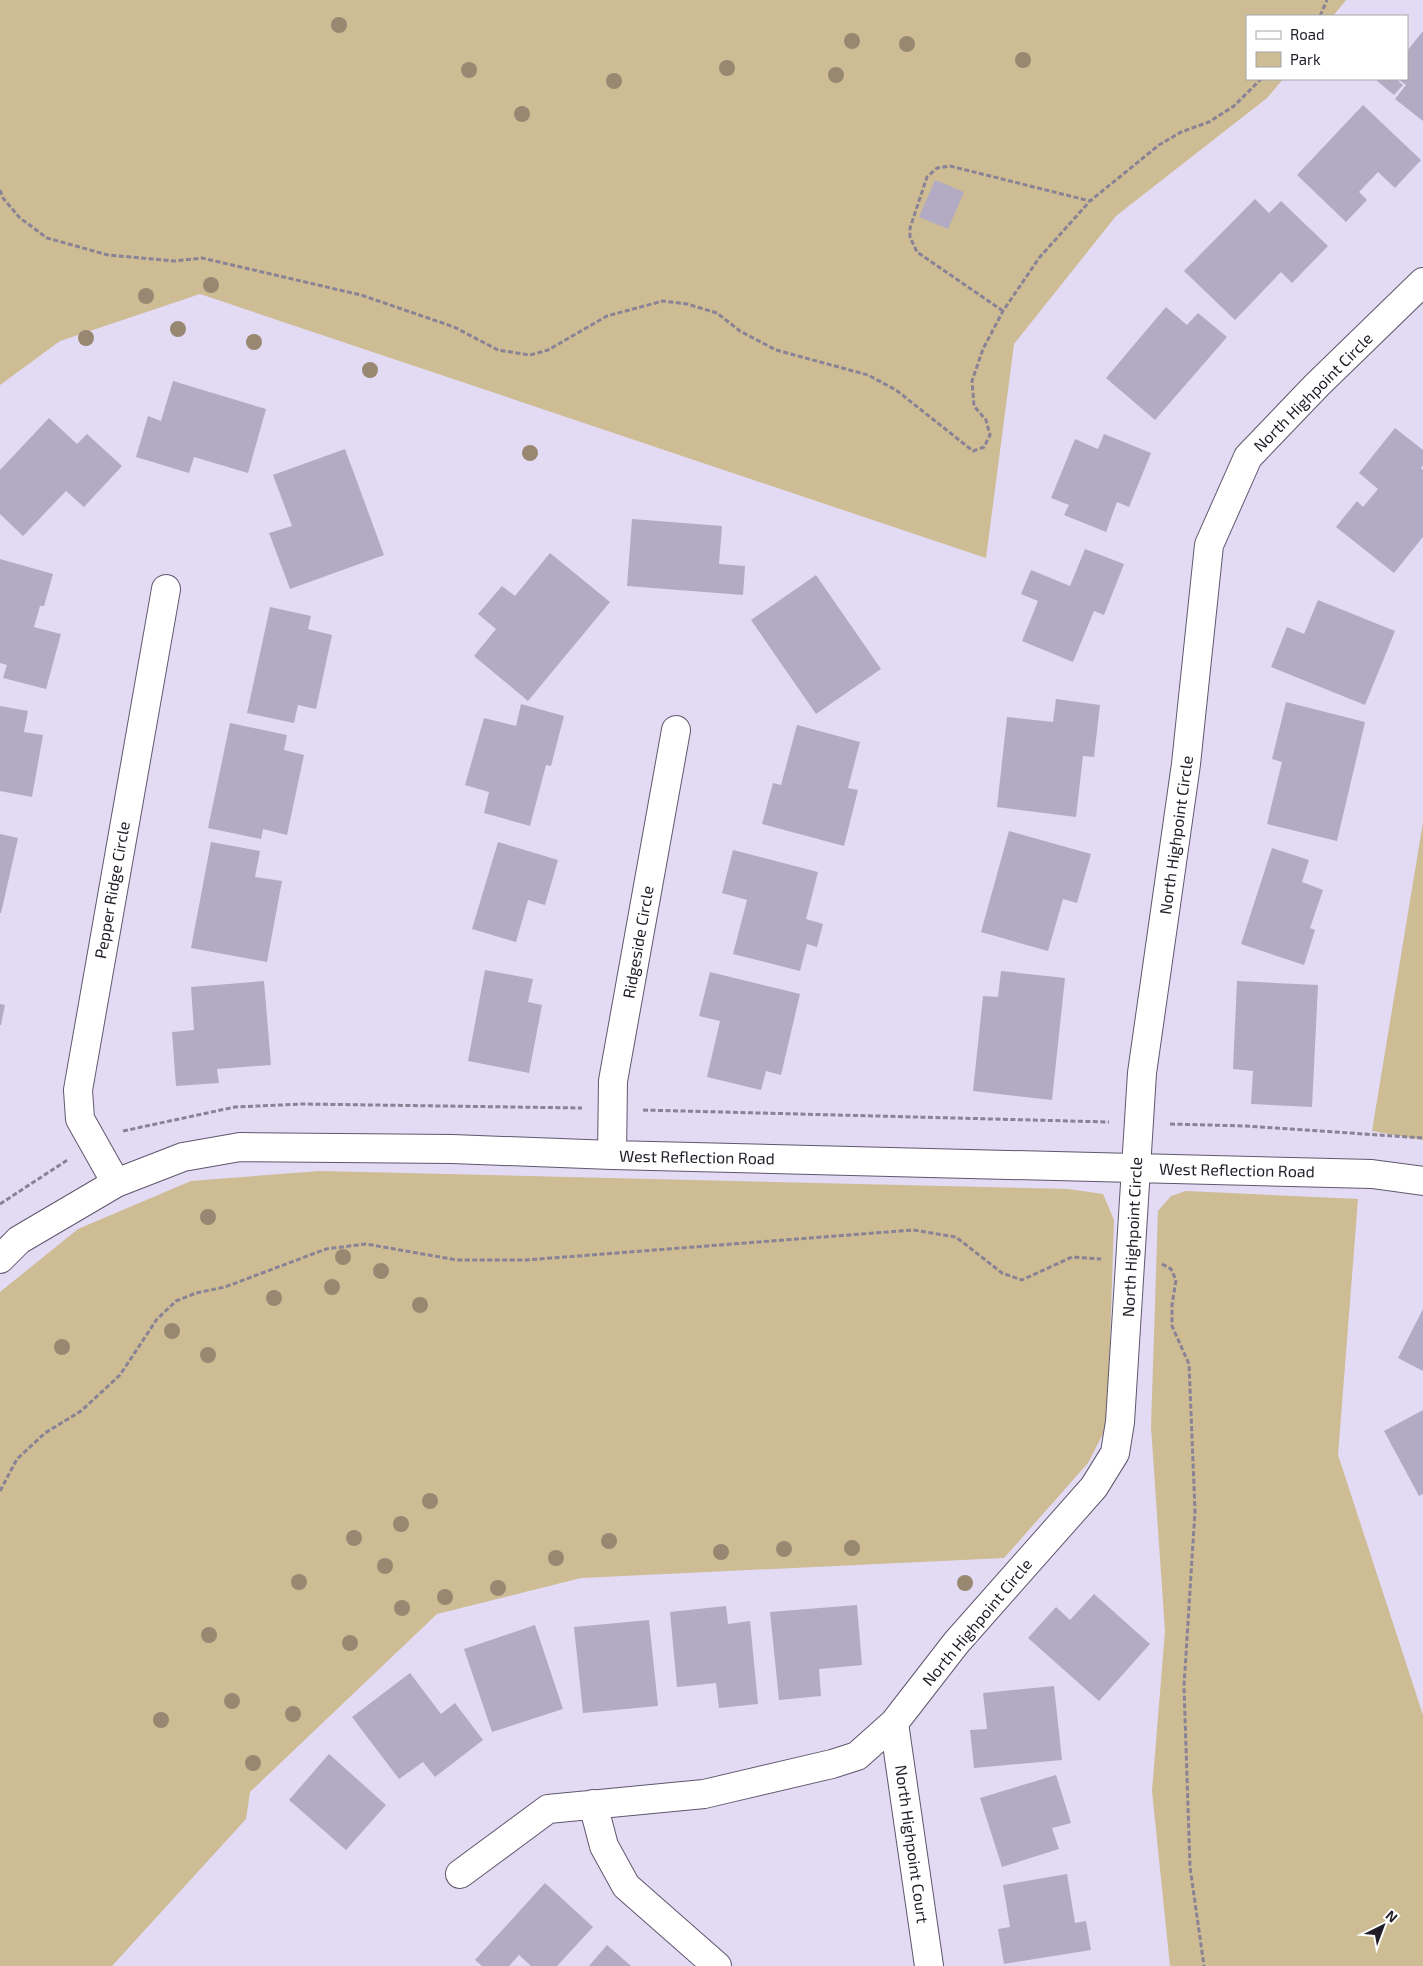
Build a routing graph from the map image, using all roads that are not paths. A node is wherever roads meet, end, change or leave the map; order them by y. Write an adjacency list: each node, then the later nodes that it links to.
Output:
1 (1423, 282): 5 (street, North Highpoint Circle)
2 (166, 589): 7 (street, Pepper Ridge Circle)
3 (676, 730): 4 (street, Ridgeside Circle)
4 (612, 1155): 5 (street, West Reflection Road); 7 (street, West Reflection Road)
5 (1136, 1168): 6 (street, West Reflection Road); 9 (street, North Highpoint Circle)
6 (1423, 1180)
7 (116, 1183): 8 (street, West Reflection Road)
8 (0, 1259)
9 (894, 1723): 10 (street, North Highpoint Circle); 13 (street, North Highpoint Court)
10 (593, 1804): 11 (street, North Highpoint Circle); 12 (street)
11 (460, 1874)
12 (717, 1966)
13 (929, 1966)

